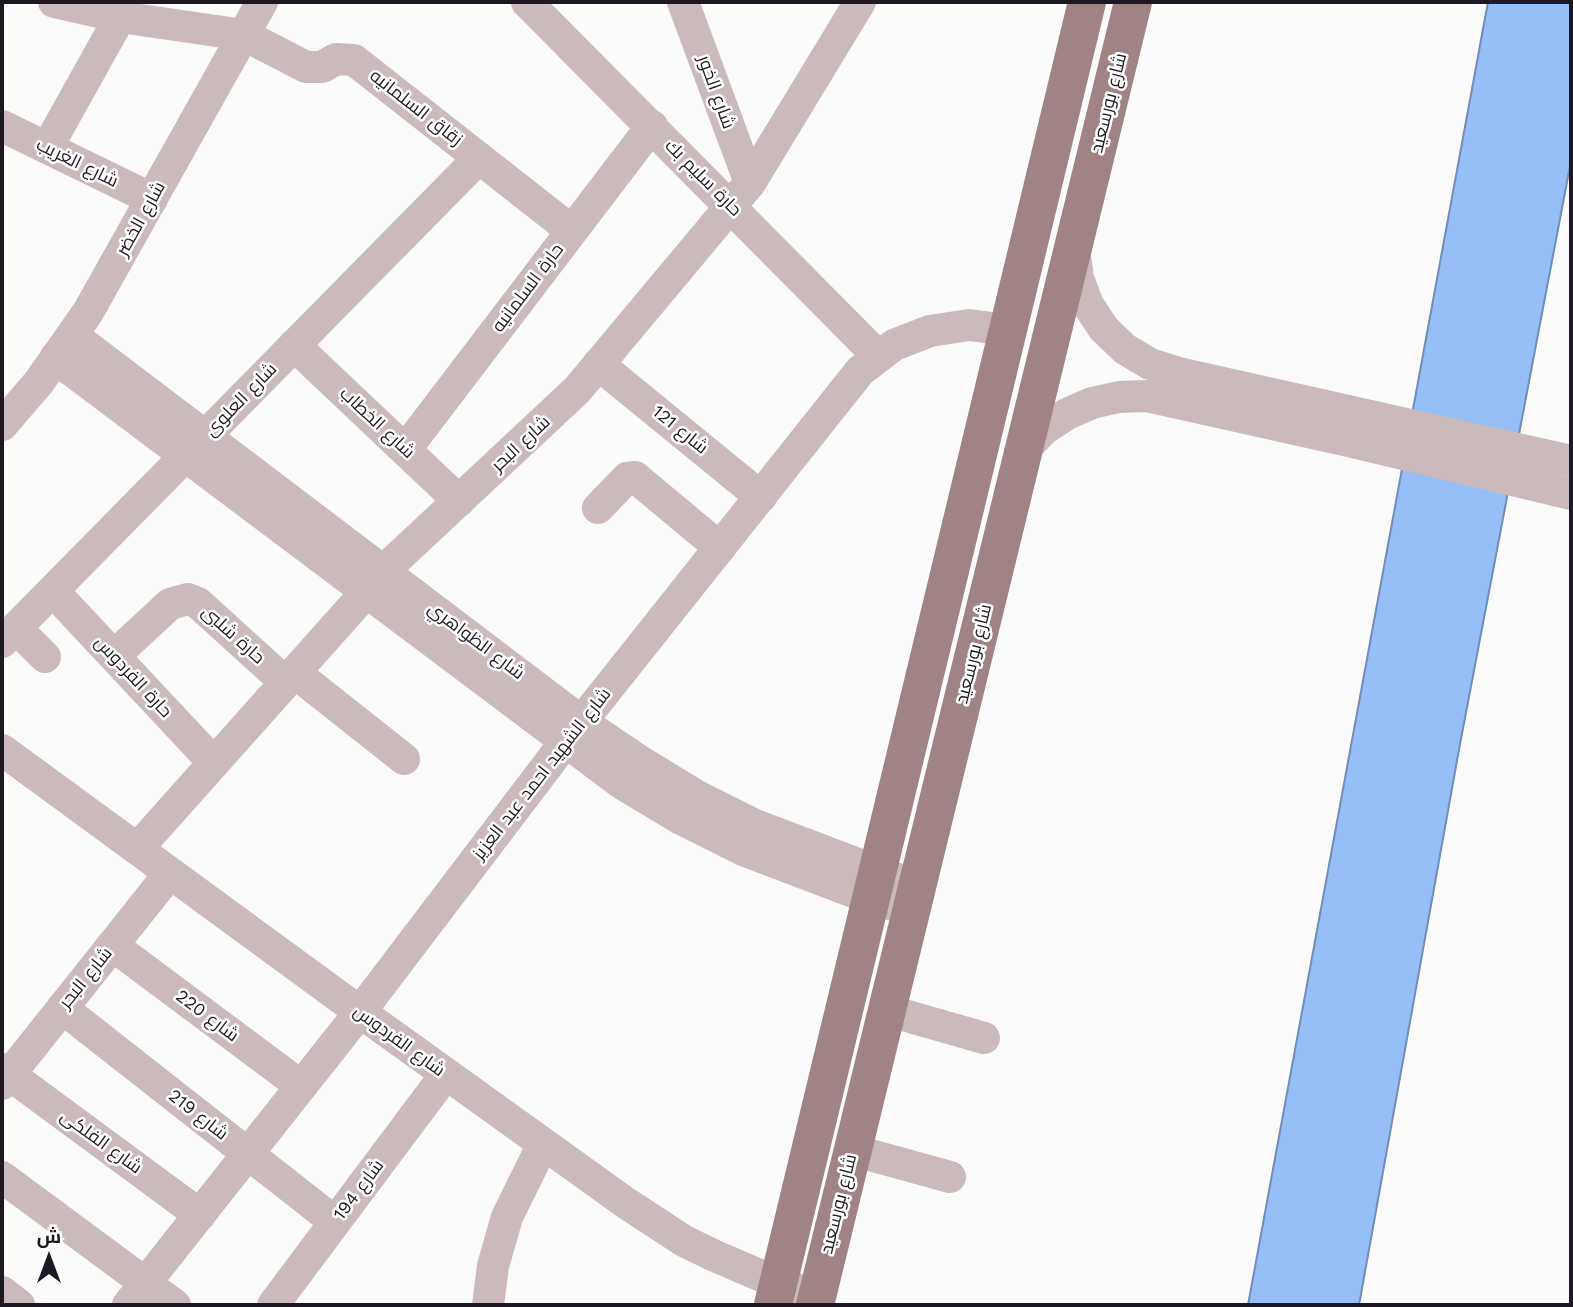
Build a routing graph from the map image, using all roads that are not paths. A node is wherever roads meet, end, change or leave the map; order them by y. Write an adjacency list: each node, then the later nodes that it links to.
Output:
1 (54, 2): 8 (street, زقاق السلمانيه)
2 (262, 2): 9 (street, شارع الخضر)
3 (527, 2): 11 (street, حارة سليم بك)
4 (683, 2): 14 (street, شارع الخور)
5 (860, 2): 14 (street, شارع البحر)
6 (1087, 2): 18 (main road)
7 (1133, 2): 17 (main road, شارع بورسعيد)
8 (120, 17): 9 (street, زقاق السلمانيه); 12 (street)
9 (244, 35): 13 (street, زقاق السلمانيه); 15 (street, شارع الخضر)
10 (2, 126): 12 (street, شارع الغريب)
11 (652, 126): 14 (street, حارة سليم بك); 16 (street, حارة السلمانيه)
12 (47, 148): 15 (street, شارع الغريب)
13 (479, 158): 16 (street, زقاق السلمانيه); 19 (street, شارع العلوى)
14 (741, 195): 21 (street, حارة سليم بك); 22 (street, شارع البحر)
15 (152, 199): 20 (street, شارع الخضر)
16 (572, 231): 27 (street, حارة السلمانيه)
17 (1074, 250): 24 (street); 26 (main road, شارع بورسعيد)
18 (1008, 330): 21 (street, شارع الشهيد احمد عبد العزيز); 46 (main road)
19 (294, 345): 25 (street, شارع العلوى); 27 (street, شارع الخطاب)
20 (64, 346): 23 (street, شارع الخضر); 25 (street, شارع الظواهري)
21 (877, 356): 30 (street, شارع الشهيد احمد عبد العزيز)
22 (598, 363): 30 (street, شارع 121); 31 (street, شارع البحر)
23 (2, 425)
24 (1351, 426): 26 (street); 28 (street); 29 (street)
25 (196, 446): 34 (street, شارع الظواهري); 35 (street, شارع العلوى)
26 (1025, 449): 47 (main road, شارع بورسعيد)
27 (405, 450): 31 (street, شارع الخطاب)
28 (1571, 461)
29 (1571, 494)
30 (761, 497): 33 (street, شارع الشهيد احمد عبد العزيز)
31 (459, 501): 34 (street, شارع البحر)
32 (598, 508): 33 (street)
33 (720, 548): 40 (street, شارع الشهيد احمد عبد العزيز)
34 (376, 582): 39 (street, شارع البحر); 40 (street, شارع الظواهري)
35 (53, 591): 36 (street, شارع العلوى); 37 (street, حارة الفردوس)
36 (9, 635): 38 (street)
37 (114, 656): 39 (street, حارة شلبى); 43 (street, حارة الفردوس)
38 (45, 657)
39 (290, 677): 42 (street); 43 (street, شارع البحر)
40 (574, 732): 46 (street, شارع الظواهري); 51 (street, شارع الشهيد احمد عبد العزيز)
41 (2, 750): 44 (street, شارع الفردوس)
42 (404, 759)
43 (214, 763): 44 (street, شارع البحر)
44 (137, 849): 45 (street, شارع الفردوس)
45 (170, 873): 48 (street, شارع البحر); 51 (street, شارع الفردوس)
46 (875, 886): 47 (street, شارع الظواهري); 64 (main road)
47 (913, 898): 50 (main road, شارع بورسعيد)
48 (113, 945): 49 (street, شارع البحر); 55 (street, شارع 220)
49 (62, 1008): 54 (street, شارع البحر); 58 (street, شارع 219)
50 (886, 1010): 52 (street); 57 (main road, شارع بورسعيد)
51 (360, 1012): 53 (street, شارع الفردوس); 55 (street, شارع الشهيد احمد عبد العزيز)
52 (984, 1038)
53 (446, 1074): 56 (street, شارع الفردوس); 62 (street, شارع 194)
54 (4, 1076): 61 (street, شارع الفلكى)
55 (302, 1086): 58 (street, شارع الشهيد احمد عبد العزيز)
56 (543, 1144): 64 (street, شارع الفردوس); 70 (street)
57 (852, 1150): 60 (street); 66 (main road, شارع بورسعيد)
58 (248, 1154): 61 (street, شارع الشهيد احمد عبد العزيز); 62 (street, شارع 219)
59 (2, 1177): 65 (street)
60 (950, 1177)
61 (200, 1215): 65 (street, شارع الشهيد احمد عبد العزيز)
62 (335, 1222): 69 (street, شارع 194)
63 (2, 1292): 67 (street)
64 (775, 1294): 66 (street, شارع الفردوس)
65 (137, 1295): 68 (street)
66 (816, 1301)
67 (19, 1305)
68 (175, 1305)
69 (273, 1305)
70 (488, 1305)

